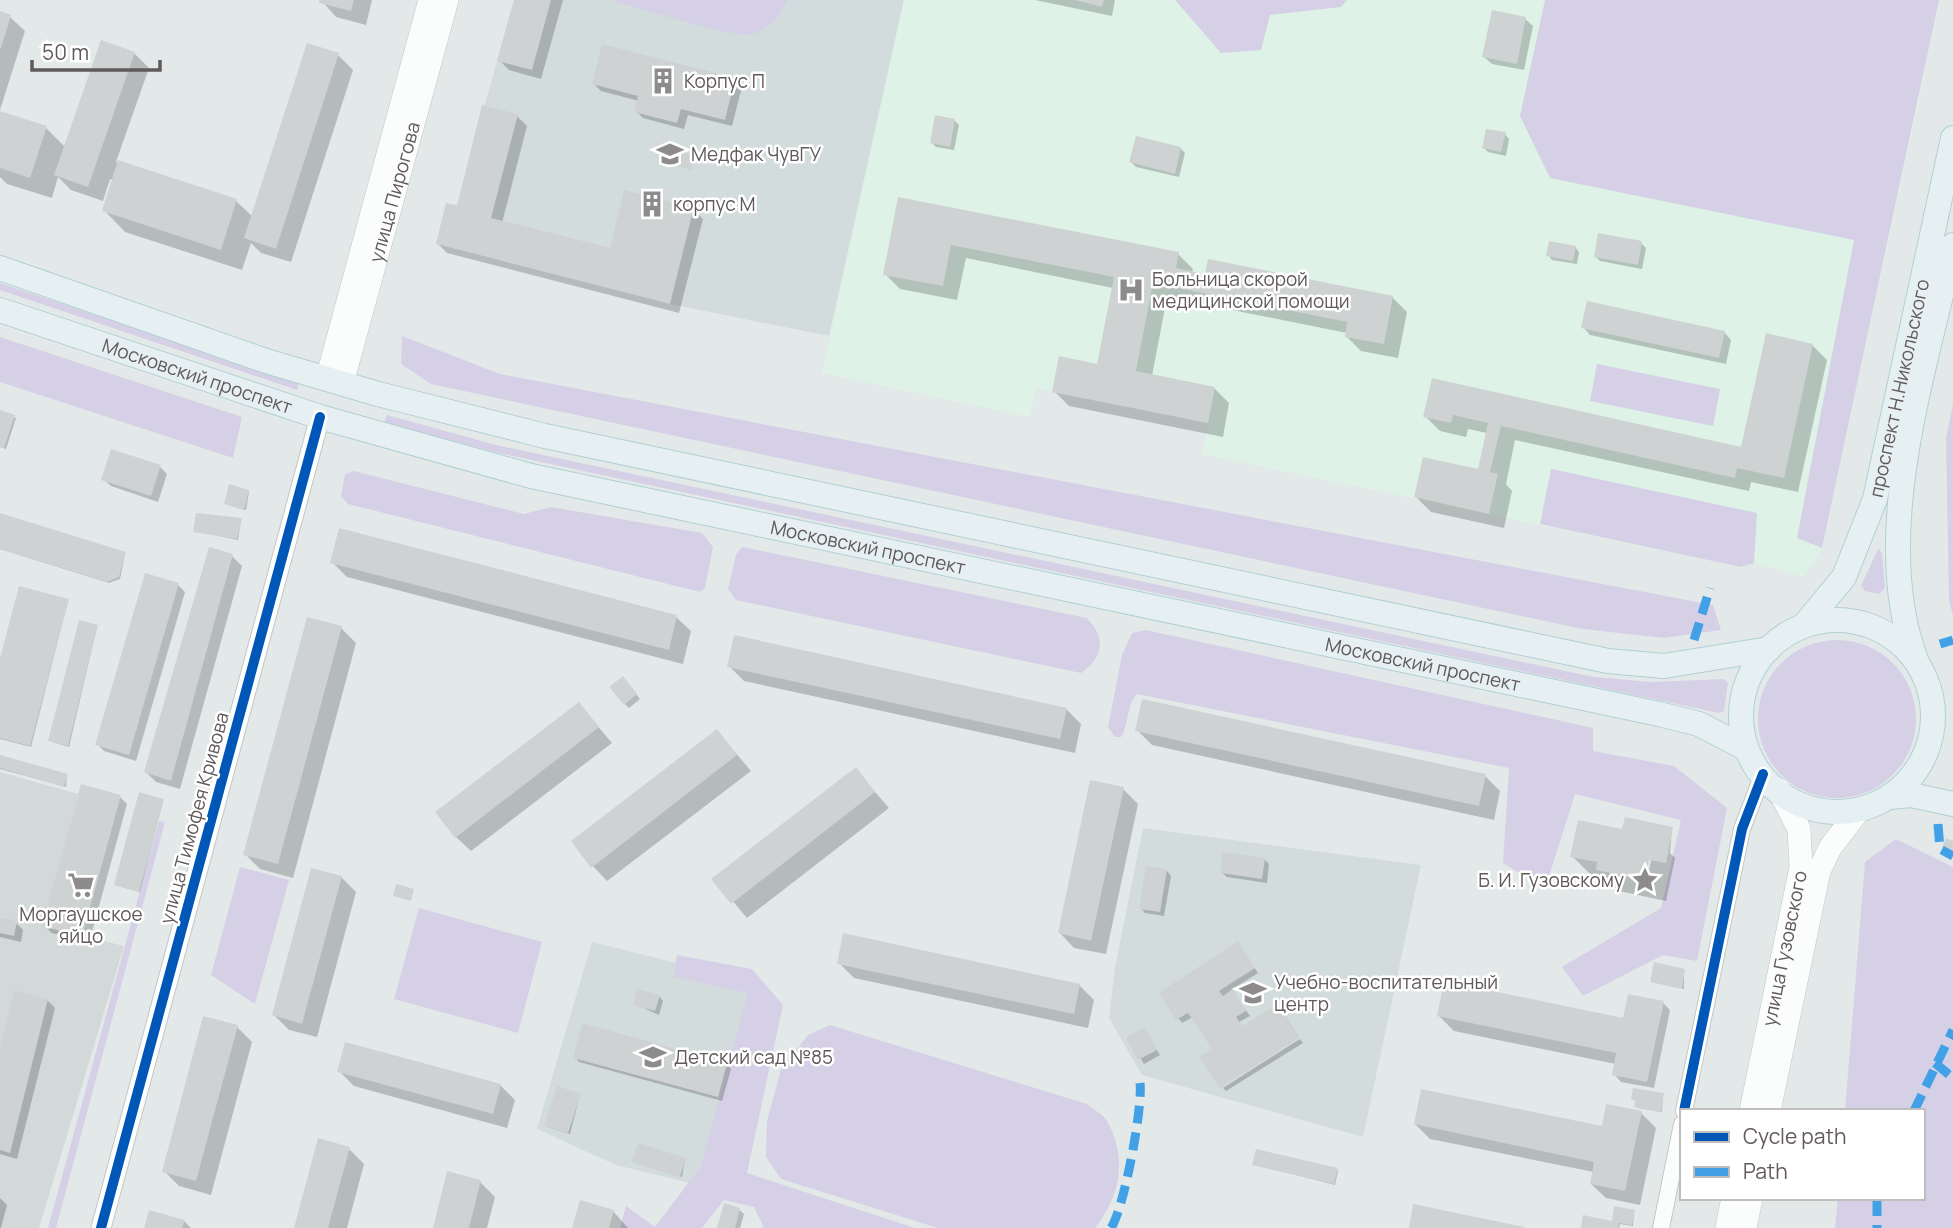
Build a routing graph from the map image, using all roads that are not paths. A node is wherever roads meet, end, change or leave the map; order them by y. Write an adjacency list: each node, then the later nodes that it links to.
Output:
1 (430, 0): 3 (main road, улица Пирогова)
2 (447, 0): 3 (main road, улица Пирогова)
3 (425, 51): 8 (main road, улица Пирогова)
4 (1953, 138): 10 (main road, проспект Н.Никольского)
5 (1953, 245): 12 (main road, проспект Н.Никольского)
6 (0, 268): 8 (main road, Московский проспект)
7 (0, 310): 9 (main road, Московский проспект)
8 (334, 381): 9 (main road); 11 (main road, Московский проспект)
9 (320, 417): 14 (main road, Московский проспект); 25 (street, улица Тимофея Кривова)
10 (1806, 623): 11 (main road); 12 (main road)
11 (1769, 649): 14 (main road)
12 (1925, 679): 13 (main road); 16 (main road)
13 (1953, 725)
14 (1745, 748): 15 (main road)
15 (1771, 782): 18 (main road); 19 (street); 20 (main road, улица Гузовского)
16 (1889, 797): 17 (main road); 18 (main road)
17 (1953, 804)
18 (1859, 810): 21 (main road, улица Гузовского)
19 (1685, 1109)
20 (1751, 1109)
21 (1769, 1109)
22 (1680, 1134): 26 (street)
23 (1733, 1200): 27 (main road)
24 (1751, 1200): 28 (main road)
25 (102, 1228)
26 (1661, 1228)
27 (1727, 1228)
28 (1745, 1228)

